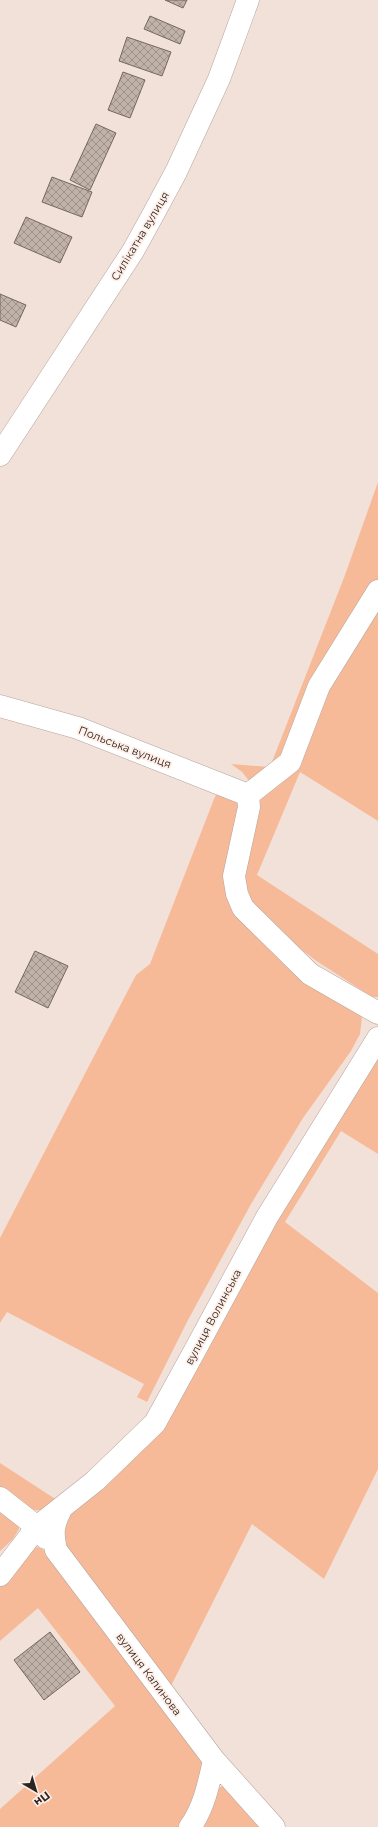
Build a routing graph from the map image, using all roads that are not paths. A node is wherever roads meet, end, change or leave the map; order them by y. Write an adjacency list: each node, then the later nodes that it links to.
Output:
1 (248, 0): 2 (street, Силікатна вулиця)
2 (0, 455)
3 (378, 591): 5 (street)
4 (0, 706): 5 (street, Польська вулиця)
5 (248, 795): 6 (street)
6 (378, 1013)
7 (378, 1038): 9 (street, вулиця Волинська)
8 (0, 1498): 10 (street)
9 (61, 1508): 10 (street, вулиця Волинська); 11 (street, вулиця Калинова)
10 (37, 1527): 11 (street); 12 (street, вулиця Волинська)
11 (56, 1550): 13 (street, вулиця Калинова)
12 (0, 1575)
13 (214, 1760): 14 (street); 15 (street, вулиця Калинова)
14 (190, 1827)
15 (274, 1827)

